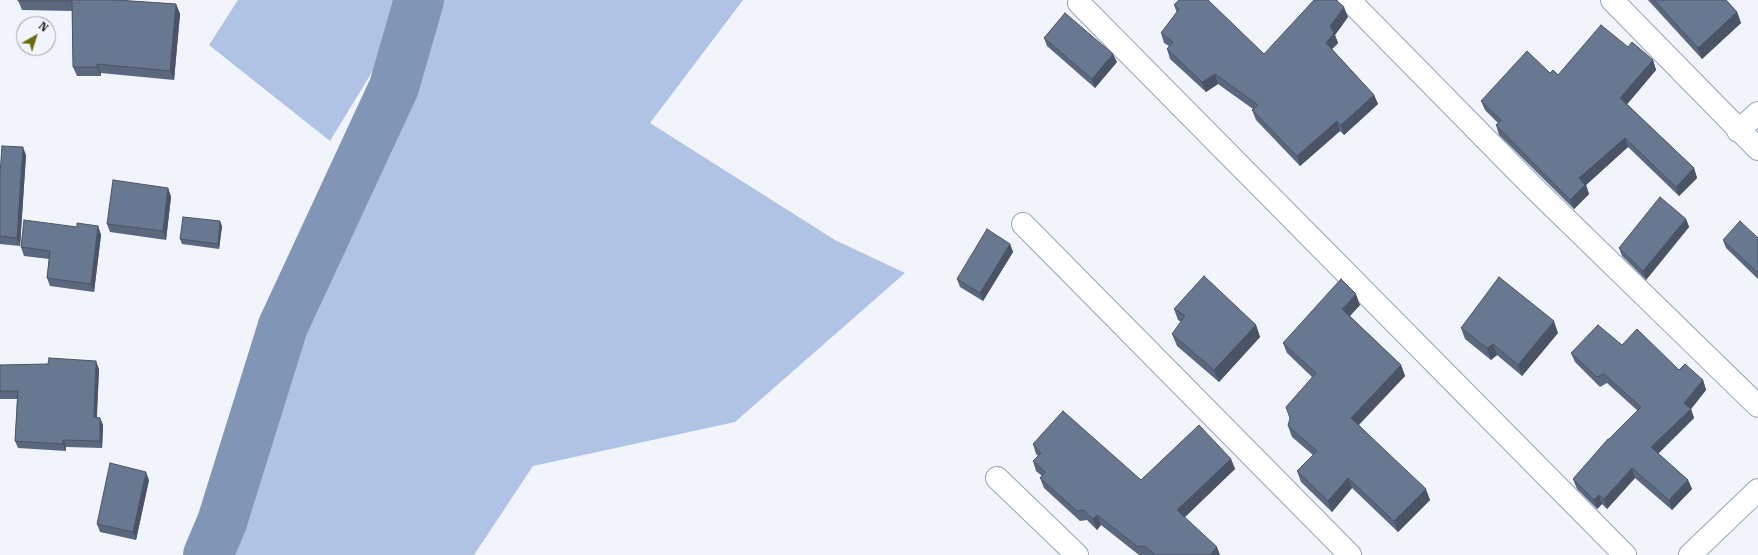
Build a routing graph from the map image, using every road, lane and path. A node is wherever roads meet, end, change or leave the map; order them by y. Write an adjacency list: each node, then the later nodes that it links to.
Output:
1 (1350, 0): 8 (street)
2 (1612, 0): 5 (street)
3 (1079, 4): 13 (street)
4 (1758, 113): 5 (street)
5 (1738, 131): 6 (street)
6 (1758, 149)
7 (1023, 224): 12 (street)
8 (1758, 406)
9 (997, 478): 11 (street)
10 (1758, 490): 14 (street)
11 (1077, 555)
12 (1350, 555)
13 (1625, 555)
14 (1690, 555)

